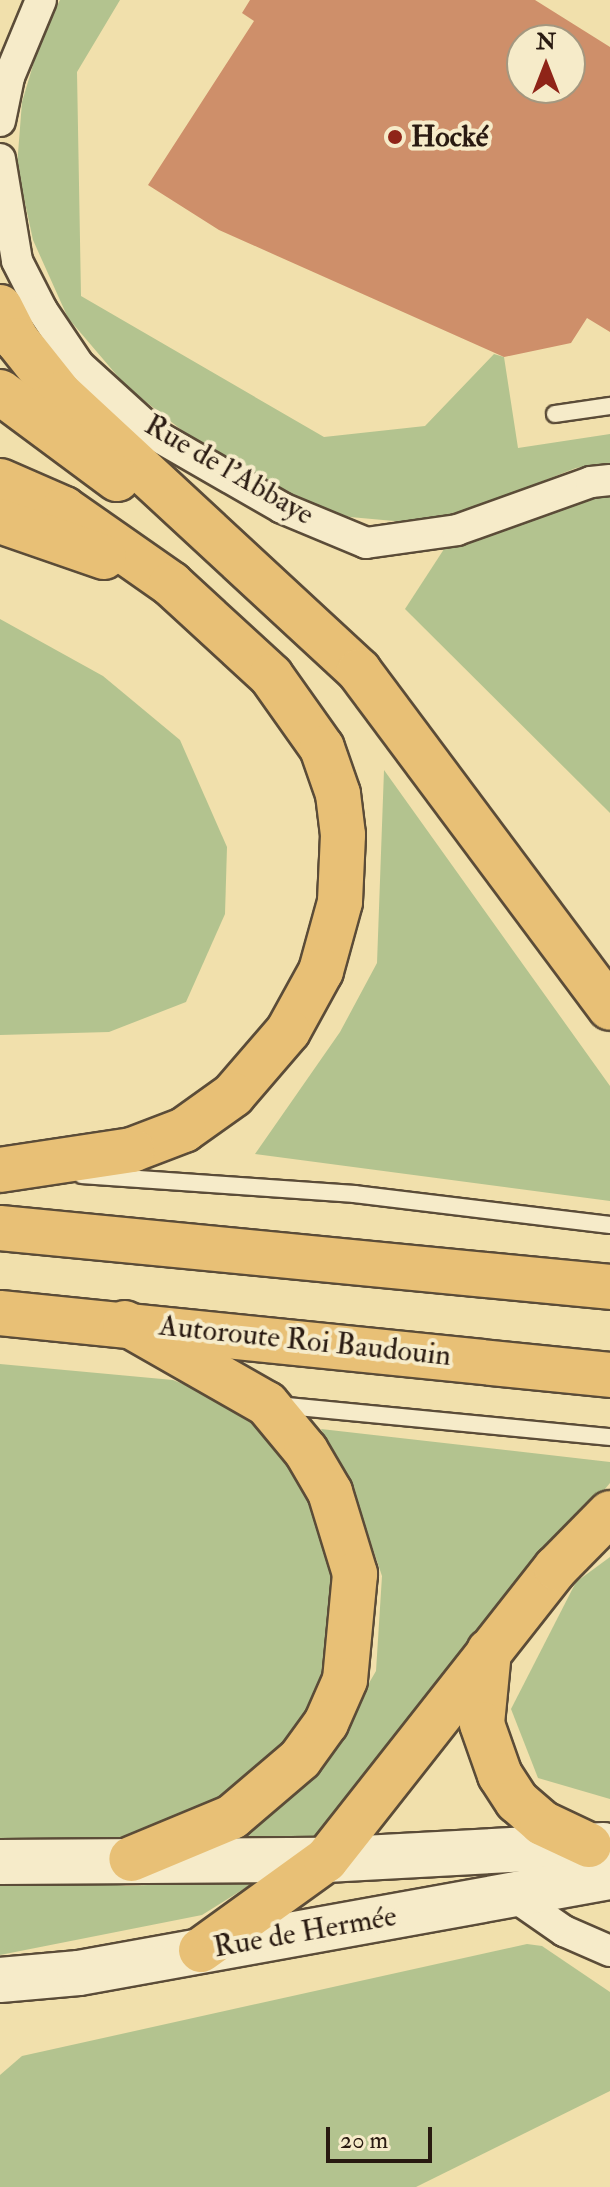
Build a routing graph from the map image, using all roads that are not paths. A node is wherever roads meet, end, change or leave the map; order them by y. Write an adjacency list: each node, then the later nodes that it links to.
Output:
1 (41, 0): 2 (street)
2 (0, 121)
3 (0, 159): 8 (street, Rue de l'Abbaye)
4 (0, 307): 11 (highway)
5 (0, 392): 11 (highway)
6 (610, 406): 7 (lane)
7 (555, 414)
8 (610, 480)
9 (0, 481): 12 (highway)
10 (0, 521): 12 (highway)
11 (240, 557): 13 (highway)
12 (171, 584): 14 (highway)
13 (610, 1008)
14 (0, 1170): 15 (lane)
15 (610, 1225)
16 (0, 1228): 17 (highway)
17 (610, 1287)
18 (0, 1313): 19 (highway, Autoroute Roi Baudouin)
19 (125, 1323): 20 (highway, Autoroute Roi Baudouin); 21 (highway)
20 (610, 1375)
21 (267, 1404): 22 (lane); 26 (highway)
22 (610, 1437)
23 (610, 1513): 24 (highway)
24 (489, 1651): 25 (highway); 27 (highway)
25 (603, 1855): 27 (street, Rue de Hermée); 29 (street, Rue de Hermée)
26 (131, 1859): 27 (street, Rue de Hermée); 28 (street, Rue de Hermée)
27 (326, 1860): 30 (highway)
28 (0, 1862)
29 (515, 1897): 30 (street, Rue de Hermée); 31 (street)
30 (201, 1950): 32 (street, Rue de Hermée)
31 (610, 1951)
32 (0, 1980)

